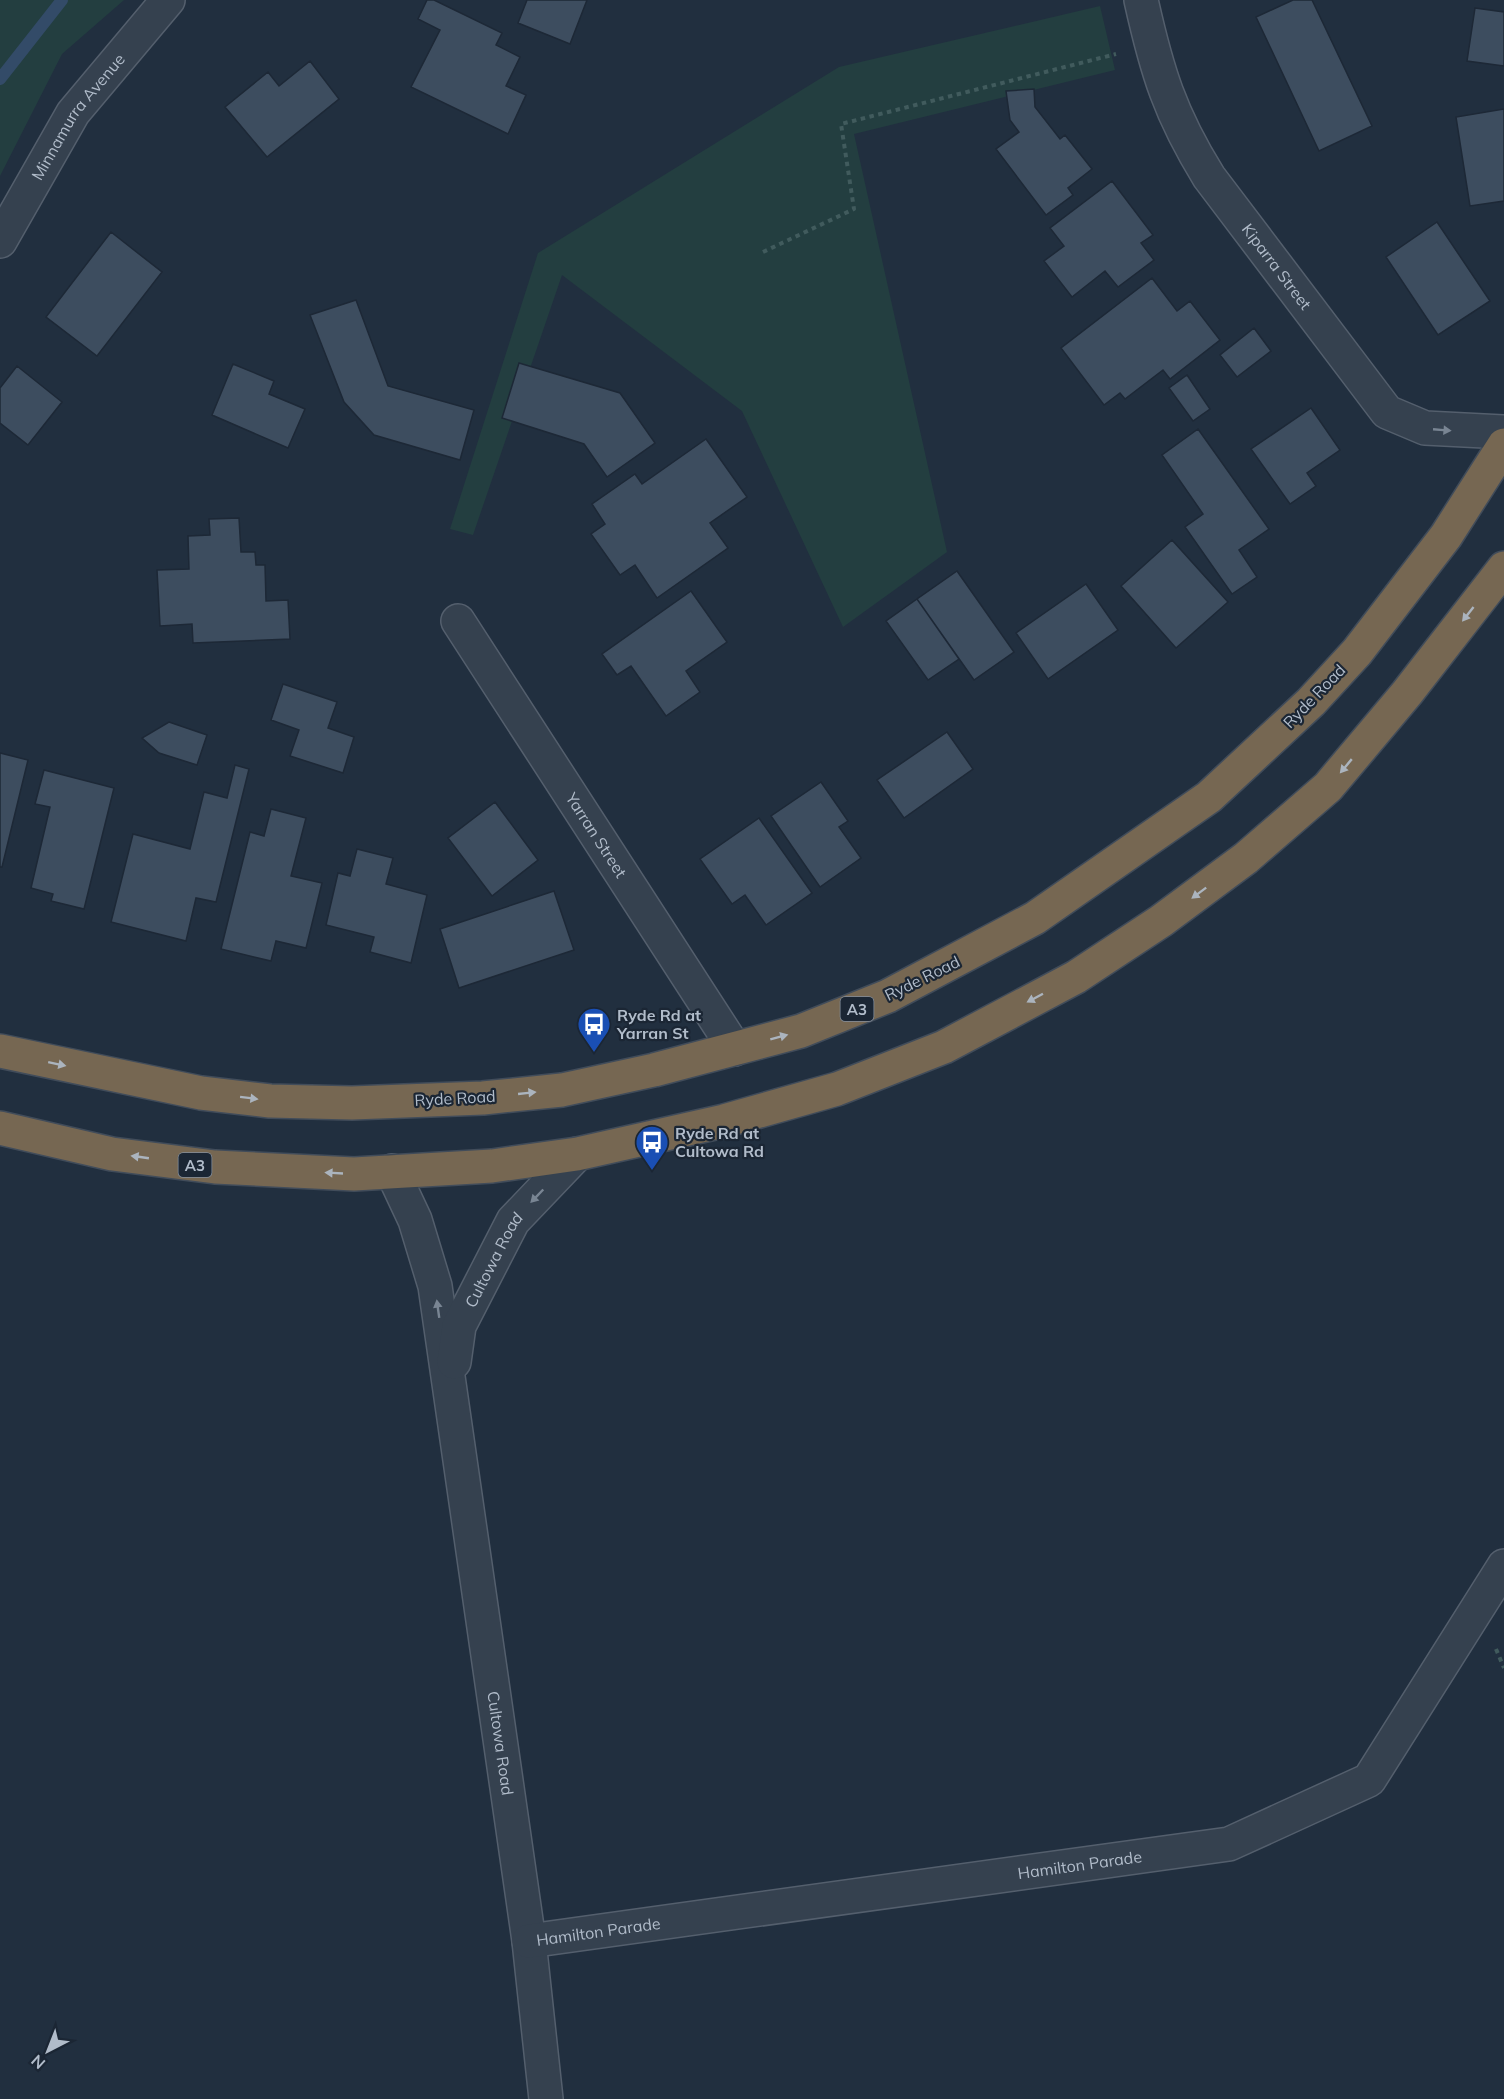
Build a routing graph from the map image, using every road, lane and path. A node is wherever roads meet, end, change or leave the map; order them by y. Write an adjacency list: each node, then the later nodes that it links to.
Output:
1 (168, 0): 4 (street, Minnamurra Avenue)
2 (1141, 0): 3 (street, Kiparra Street)
3 (1152, 45): 5 (path); 6 (street, Kiparra Street, one-way to 6)
4 (0, 241)
5 (763, 252)
6 (1504, 432)
7 (1504, 445): 10 (highway, Ryde Road / A3, one-way to 7)
8 (1504, 568): 13 (highway, A3, one-way to 13)
9 (458, 621): 10 (street, Yarran Street)
10 (735, 1049): 11 (highway, Ryde Road / A3, one-way to 10)
11 (0, 1051)
12 (0, 1128): 14 (highway, A3, one-way to 12)
13 (577, 1154): 14 (highway, A3); 15 (street, Cultowa Road, one-way to 15)
14 (392, 1171): 15 (street, Cultowa Road, one-way to 14)
15 (450, 1387): 17 (street, Cultowa Road)
16 (1504, 1566): 17 (street, Hamilton Parade)
17 (529, 1941): 18 (street, Cultowa Road)
18 (546, 2099)

